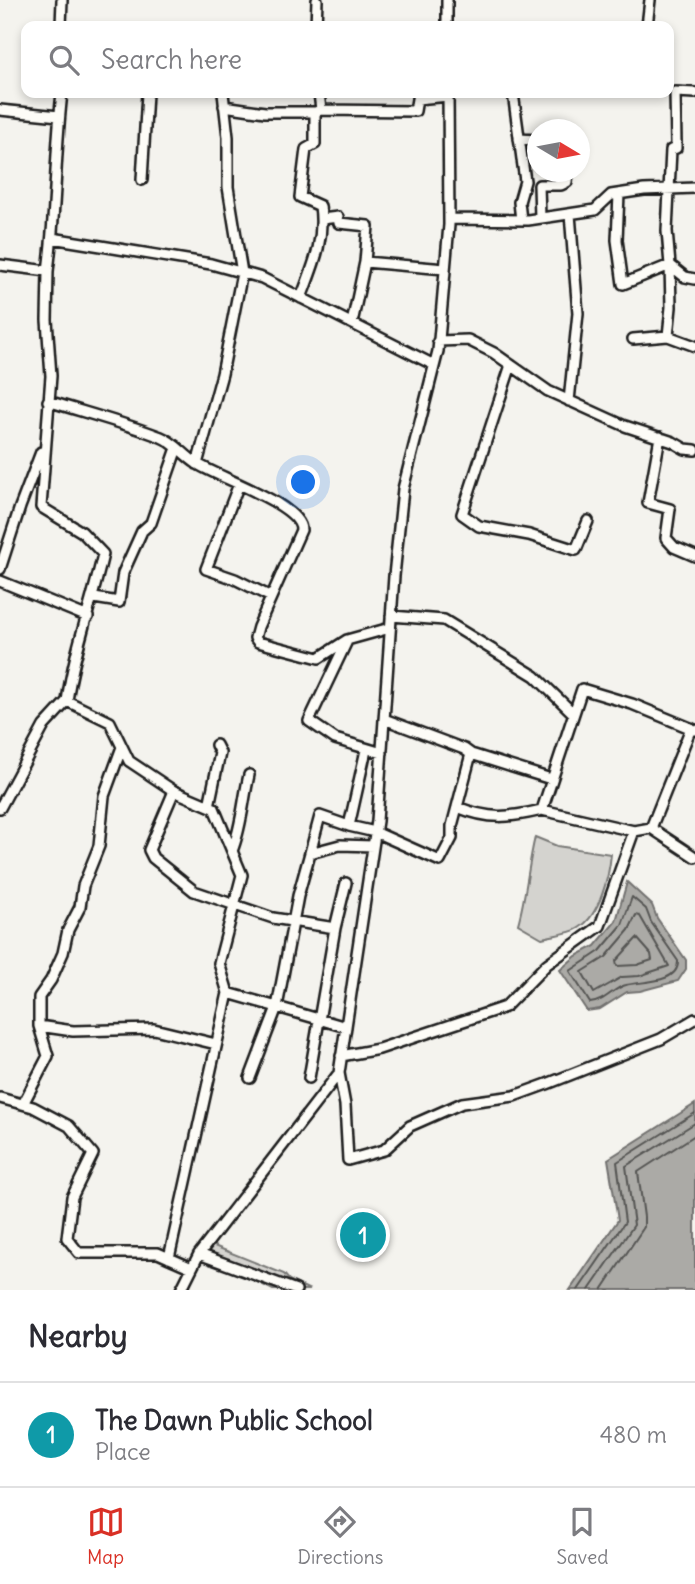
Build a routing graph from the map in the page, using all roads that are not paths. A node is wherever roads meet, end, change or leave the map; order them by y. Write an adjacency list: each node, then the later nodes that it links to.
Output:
1 (62, 0): 5 (street)
2 (317, 0): 6 (street)
3 (447, 0): 7 (street)
4 (650, 0): 8 (street)
5 (61, 21)
6 (316, 21)
7 (447, 21)
8 (648, 21)
9 (674, 91): 10 (street)
10 (695, 93)
11 (61, 98): 22 (street)
12 (147, 98): 25 (street)
13 (223, 98): 19 (street)
14 (319, 98): 21 (street)
15 (423, 98): 21 (street)
16 (448, 98): 33 (street)
17 (514, 98): 23 (street)
18 (673, 98): 28 (street)
19 (224, 106): 21 (street); 41 (street)
20 (0, 110): 22 (street)
21 (318, 111): 32 (street)
22 (59, 116): 35 (street)
23 (519, 139): 24 (street); 34 (street)
24 (527, 139)
25 (142, 180)
26 (567, 182): 31 (street)
27 (695, 188): 28 (street)
28 (671, 189): 29 (street); 38 (street)
29 (619, 194): 30 (street); 38 (street)
30 (570, 214): 31 (street); 52 (street)
31 (540, 218): 34 (street)
32 (322, 219): 36 (street); 43 (street)
33 (449, 219): 34 (street); 39 (street)
34 (521, 220)
35 (52, 238): 40 (street); 41 (street)
36 (365, 262): 39 (street); 44 (street)
37 (0, 265): 40 (street)
38 (670, 265): 42 (street); 45 (street)
39 (445, 269): 47 (street)
40 (48, 271): 51 (street)
41 (242, 273): 43 (street); 57 (street)
42 (695, 279)
43 (301, 298): 44 (street)
44 (352, 324): 49 (street)
45 (668, 336): 46 (street); 48 (street)
46 (633, 339)
47 (438, 341): 49 (street); 50 (street)
48 (695, 346)
49 (434, 365): 65 (street)
50 (511, 366): 52 (street); 59 (street)
51 (48, 401): 54 (street); 55 (street)
52 (569, 401): 53 (street)
53 (660, 438): 56 (street); 60 (street)
54 (45, 439): 61 (street); 64 (street)
55 (177, 447): 57 (street); 64 (street)
56 (695, 450)
57 (197, 464): 58 (street)
58 (239, 484): 63 (street); 63 (street)
59 (588, 521)
60 (695, 556)
61 (0, 569)
62 (0, 581): 66 (street)
63 (271, 597): 68 (street)
64 (94, 598): 66 (street)
65 (391, 616): 67 (street); 70 (street)
66 (88, 617): 69 (street)
67 (390, 628): 68 (street); 71 (street)
68 (347, 640): 75 (street)
69 (67, 702): 74 (street); 83 (street)
70 (573, 713): 72 (street); 79 (street)
71 (384, 719): 76 (street); 77 (street)
72 (693, 729): 86 (street)
73 (216, 745): 81 (street)
74 (122, 747): 80 (street); 101 (street)
75 (366, 750): 76 (street); 85 (street)
76 (382, 753): 88 (street)
77 (471, 754): 79 (street); 82 (street)
78 (249, 775): 90 (street)
79 (551, 779): 84 (street)
80 (174, 791): 81 (street); 94 (street)
81 (209, 806): 90 (street)
82 (457, 807): 84 (street); 88 (street)
83 (0, 808)
84 (542, 810): 87 (street)
85 (349, 826): 88 (street); 91 (street)
86 (651, 828): 87 (street); 92 (street)
87 (634, 831): 104 (street)
88 (375, 832): 89 (street)
89 (373, 846): 91 (street); 102 (street)
90 (232, 852): 94 (street)
91 (310, 853): 95 (street)
92 (695, 857)
93 (346, 883): 96 (street)
94 (235, 906): 95 (street); 97 (street)
95 (293, 922): 96 (street); 98 (street)
96 (335, 928): 99 (street)
97 (228, 993): 98 (street); 103 (street)
98 (277, 1007): 99 (street); 106 (street)
99 (319, 1019): 102 (street); 107 (street)
100 (695, 1019): 105 (street)
101 (39, 1026): 103 (street); 109 (street)
102 (346, 1027): 104 (street)
103 (216, 1044): 111 (street)
104 (341, 1056): 105 (street)
105 (339, 1073): 110 (street)
106 (250, 1078)
107 (309, 1078)
108 (0, 1098): 109 (street)
109 (23, 1104): 111 (street)
110 (199, 1254): 112 (street); 114 (street)
111 (169, 1258): 112 (street)
112 (192, 1268): 113 (street)
113 (181, 1290)
114 (296, 1290)

